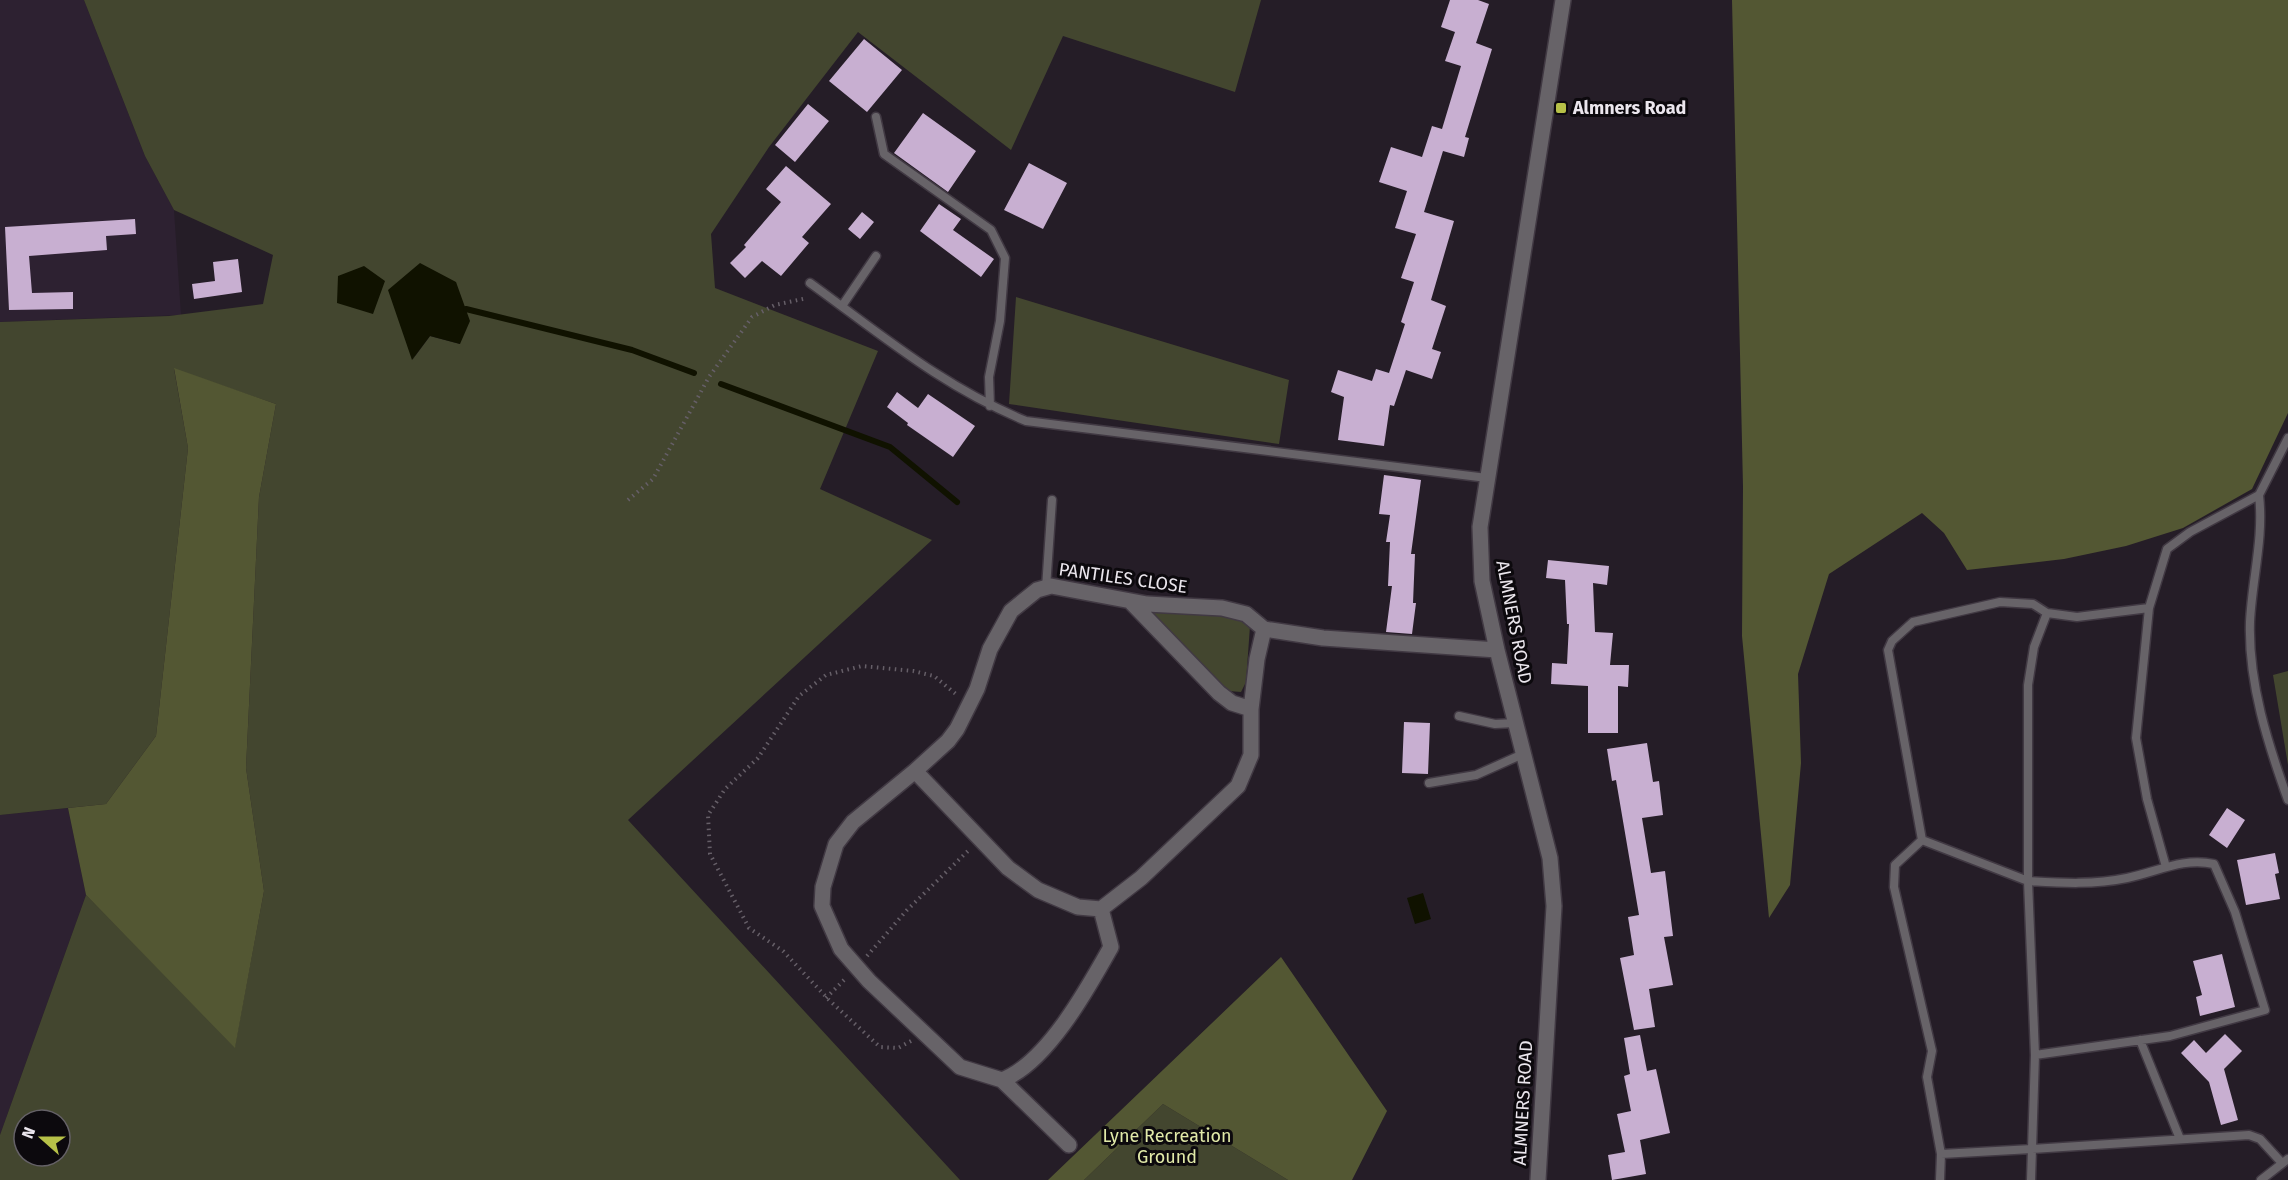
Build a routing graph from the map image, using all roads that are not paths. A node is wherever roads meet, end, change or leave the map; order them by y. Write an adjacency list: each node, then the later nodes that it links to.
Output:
1 (1563, 0): 8 (street, ALMNERS ROAD)
2 (876, 117): 6 (lane)
3 (876, 256): 5 (lane)
4 (810, 283): 5 (lane)
5 (842, 306): 6 (lane)
6 (990, 406): 8 (lane)
7 (2288, 438): 9 (lane)
8 (1487, 478): 16 (street, ALMNERS ROAD)
9 (2259, 495): 13 (lane); 23 (lane)
10 (1052, 500): 11 (lane)
11 (1046, 588): 12 (street, PANTILES CLOSE); 21 (street, PANTILES CLOSE)
12 (1130, 601): 15 (street, PANTILES CLOSE); 17 (street)
13 (2149, 608): 14 (lane); 25 (lane)
14 (2047, 613): 24 (lane); 26 (lane)
15 (1264, 628): 16 (street, PANTILES CLOSE); 17 (street)
16 (1497, 650): 19 (street, ALMNERS ROAD)
17 (1251, 709): 27 (street)
18 (1459, 716): 19 (lane)
19 (1515, 723): 20 (street, ALMNERS ROAD)
20 (1523, 754): 22 (lane); 36 (street, ALMNERS ROAD)
21 (915, 771): 27 (street); 30 (street, PANTILES CLOSE)
22 (1429, 783)
23 (2288, 800)
24 (1922, 840): 26 (lane); 34 (lane)
25 (2166, 867): 26 (lane); 28 (lane)
26 (2028, 881): 29 (lane)
27 (1101, 909): 30 (street)
28 (2140, 1040): 29 (lane); 31 (lane)
29 (2034, 1055): 33 (lane)
30 (1002, 1080): 32 (street)
31 (2180, 1139): 33 (lane); 35 (lane)
32 (1069, 1145)
33 (2032, 1149): 34 (lane); 38 (lane)
34 (1941, 1154): 37 (lane)
35 (2285, 1161): 39 (lane)
36 (1539, 1180)
37 (1940, 1180)
38 (2031, 1180)
39 (2261, 1180)

